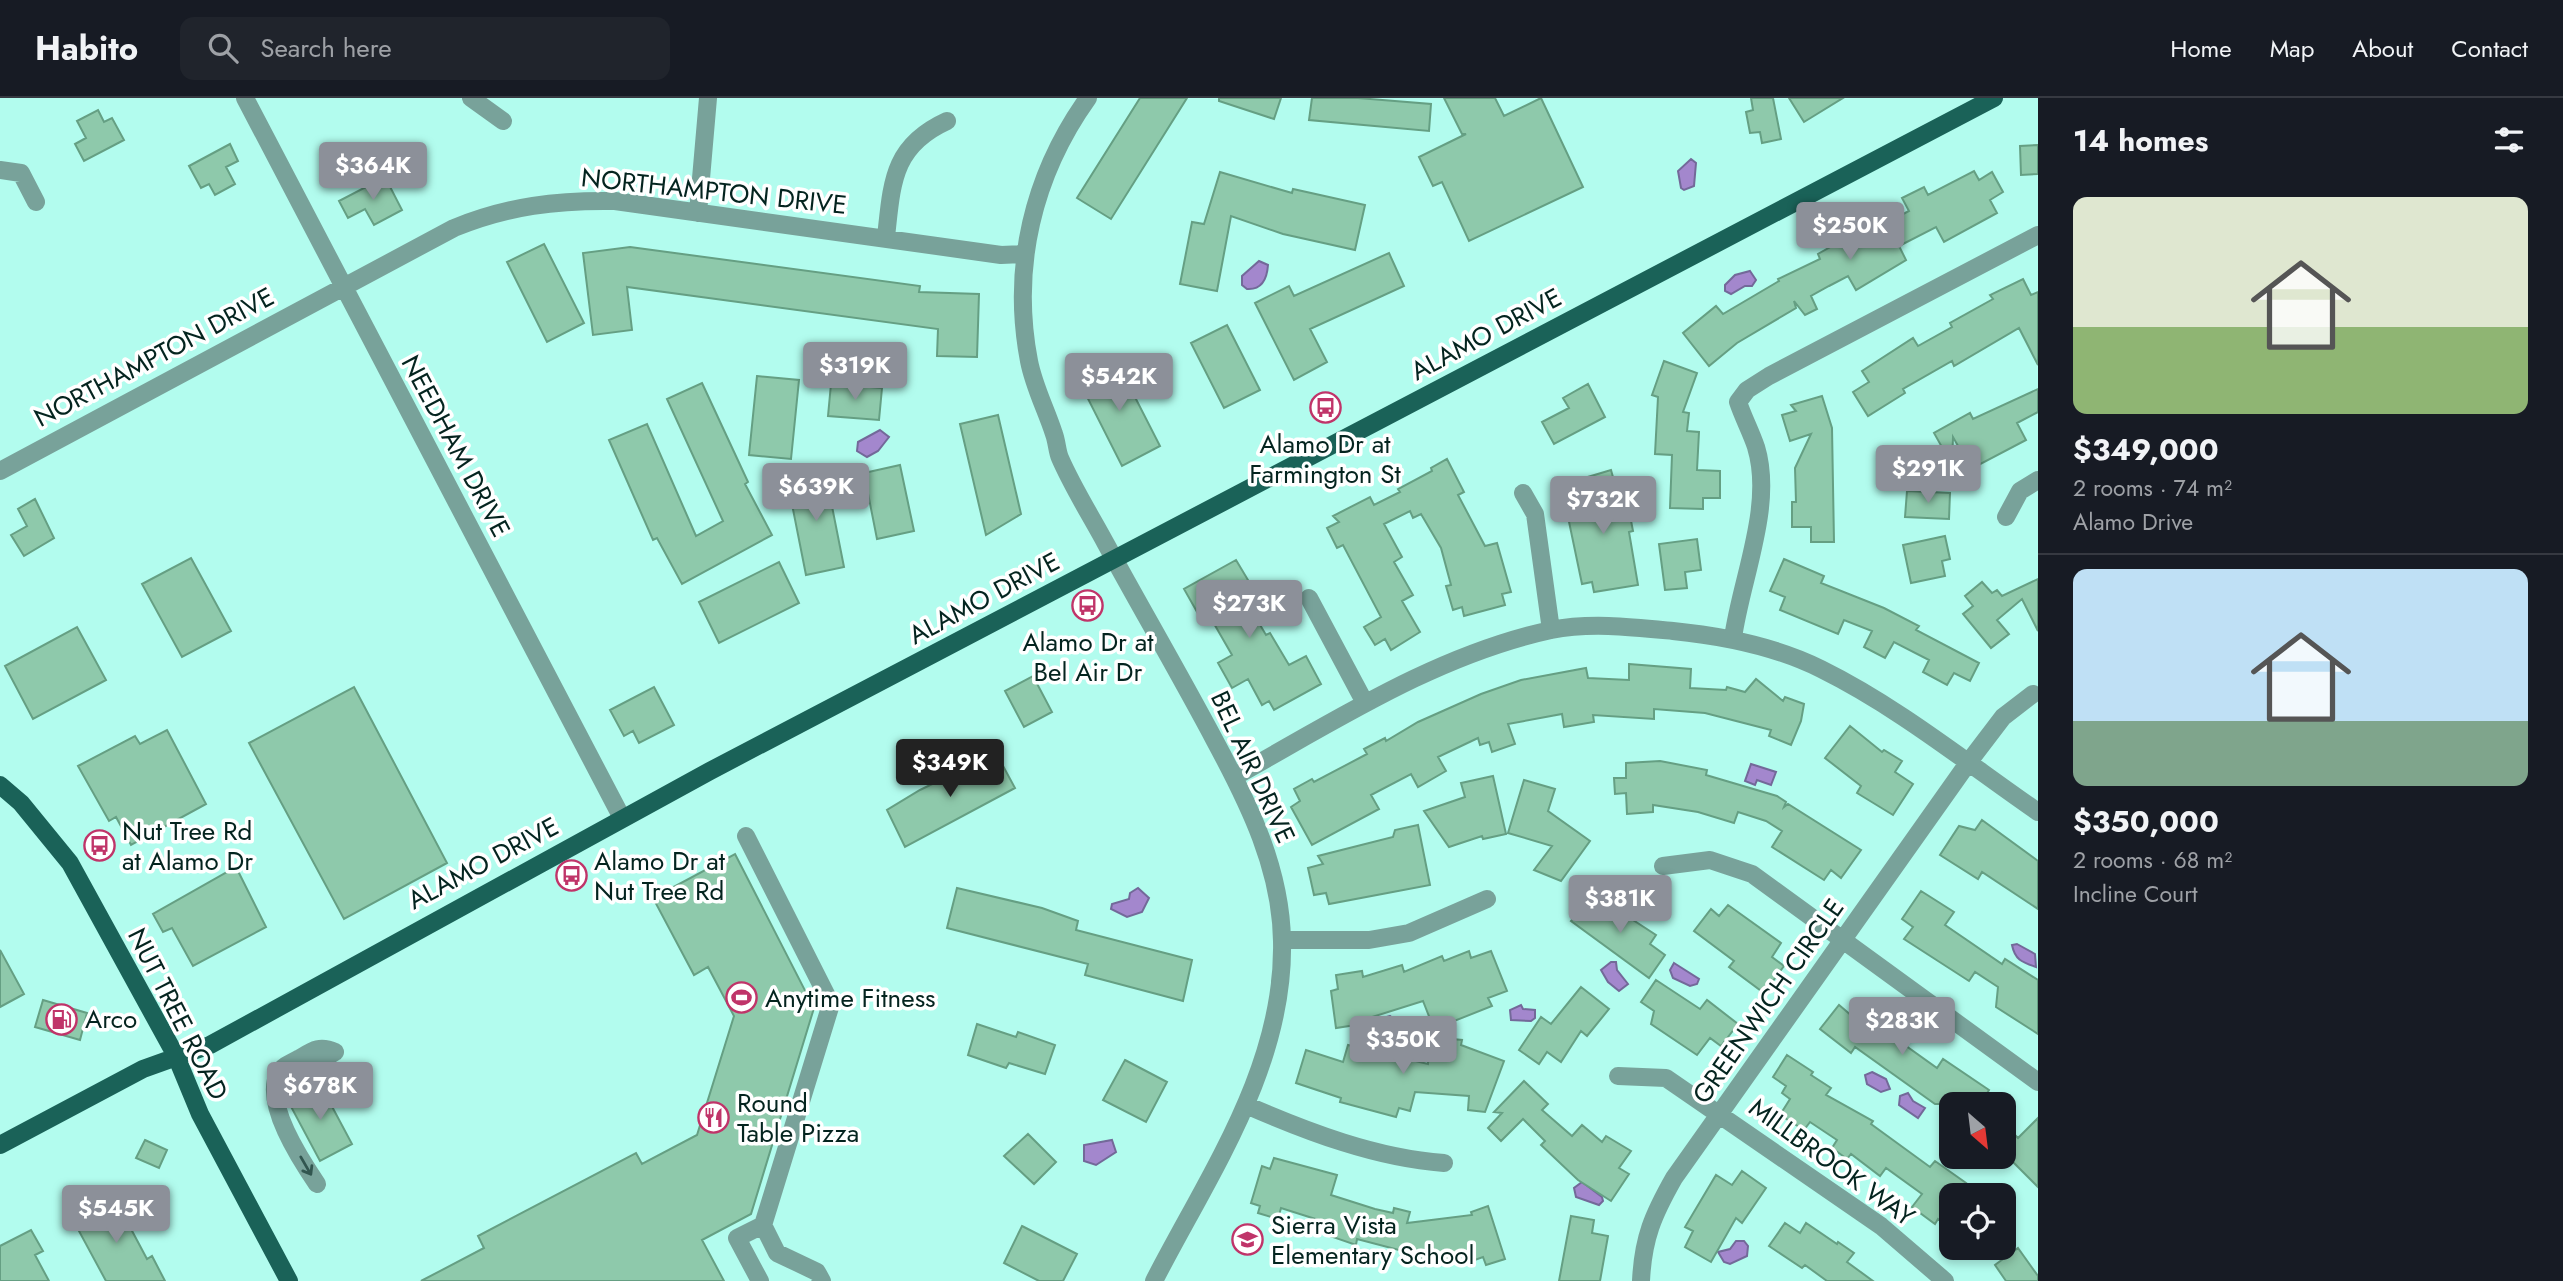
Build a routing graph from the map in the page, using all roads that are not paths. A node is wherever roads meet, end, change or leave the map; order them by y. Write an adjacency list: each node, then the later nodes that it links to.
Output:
1 (245, 98): 14 (street, NEEDHAM DRIVE)
2 (471, 98): 6 (street)
3 (708, 98): 10 (street)
4 (1087, 98): 13 (street, BEL AIR DRIVE)
5 (1994, 98): 19 (main road, ALAMO DRIVE)
6 (503, 121)
7 (947, 121): 12 (street)
8 (0, 170): 9 (street)
9 (36, 202)
10 (698, 213): 12 (street, NORTHAMPTON DRIVE); 14 (street, NORTHAMPTON DRIVE)
11 (2038, 235): 22 (street)
12 (886, 237): 13 (street, NORTHAMPTON DRIVE)
13 (1024, 254): 19 (street, BEL AIR DRIVE)
14 (345, 284): 15 (street, NORTHAMPTON DRIVE); 29 (street, NEEDHAM DRIVE)
15 (0, 471)
16 (2038, 480): 18 (street)
17 (1523, 493): 21 (street)
18 (2006, 517)
19 (1115, 559): 26 (street, BEL AIR DRIVE); 29 (main road, ALAMO DRIVE)
20 (1309, 598): 24 (street)
21 (1551, 630): 22 (street); 24 (street)
22 (1733, 638): 25 (street)
23 (2033, 694): 25 (street, GREENWICH CIRCLE)
24 (1365, 703): 26 (street)
25 (1968, 763): 28 (street); 34 (street, GREENWICH CIRCLE)
26 (1234, 777): 33 (street, BEL AIR DRIVE)
27 (0, 785): 36 (main road, NUT TREE ROAD)
28 (2038, 812)
29 (622, 818): 36 (main road, ALAMO DRIVE)
30 (746, 836): 44 (street)
31 (1663, 866): 34 (street)
32 (1487, 899): 33 (street)
33 (1282, 940): 39 (street, BEL AIR DRIVE)
34 (1843, 941): 38 (street); 40 (street, GREENWICH CIRCLE)
35 (335, 1052): 43 (street, one-way to 43)
36 (176, 1056): 41 (main road, ALAMO DRIVE); 45 (main road, NUT TREE ROAD)
37 (1618, 1076): 40 (street, MILLBROOK WAY)
38 (2038, 1082)
39 (1246, 1105): 42 (street); 48 (street, BEL AIR DRIVE)
40 (1720, 1114): 49 (street, GREENWICH CIRCLE); 50 (street, MILLBROOK WAY)
41 (0, 1145)
42 (1444, 1163)
43 (317, 1184)
44 (763, 1225): 46 (street); 47 (street)
45 (289, 1281)
46 (760, 1281)
47 (822, 1281)
48 (1154, 1281)
49 (1641, 1281)
50 (1945, 1281)

